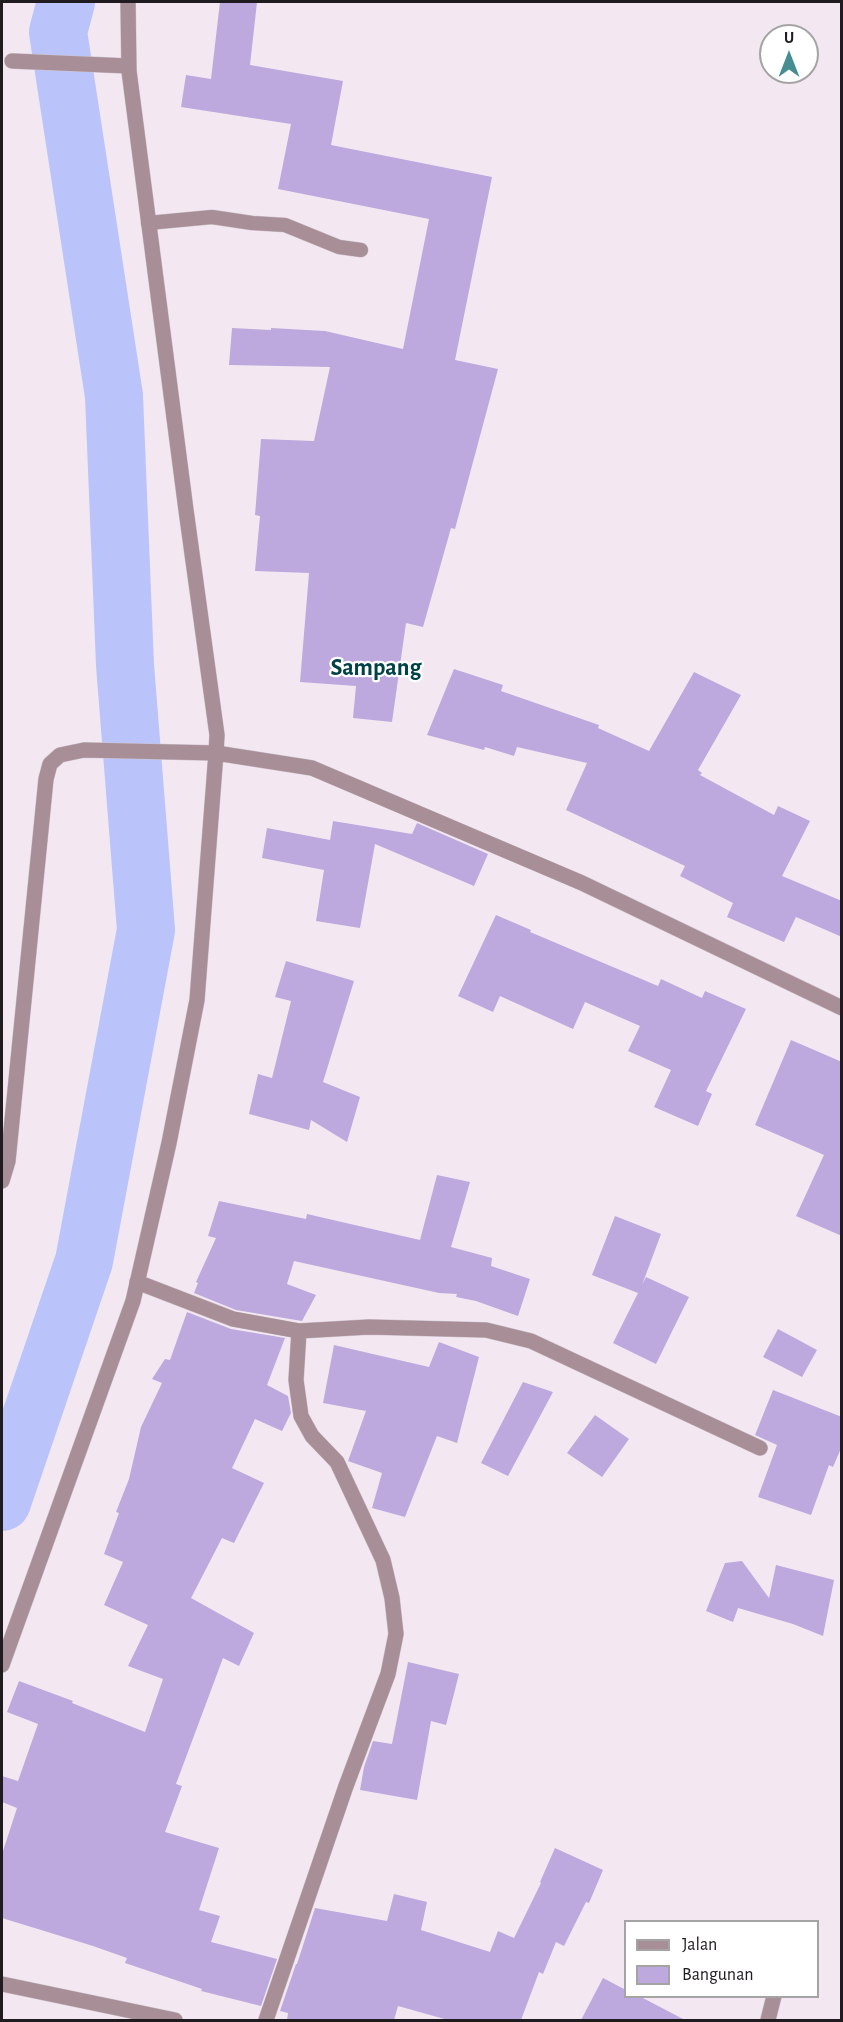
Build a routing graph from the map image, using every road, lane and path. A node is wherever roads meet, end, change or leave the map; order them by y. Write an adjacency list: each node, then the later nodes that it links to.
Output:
1 (128, 2): 3 (street)
2 (12, 61): 3 (street)
3 (129, 66): 4 (street)
4 (148, 223): 5 (lane); 6 (street)
5 (361, 250)
6 (216, 753): 7 (street); 8 (street); 9 (street)
7 (842, 1008)
8 (2, 1180)
9 (137, 1282): 10 (street); 12 (street)
10 (299, 1331): 11 (street); 16 (street)
11 (760, 1448)
12 (2, 1665)
13 (2, 1984): 15 (street)
14 (774, 1998): 17 (street)
15 (176, 2020)
16 (266, 2020)
17 (768, 2020)

